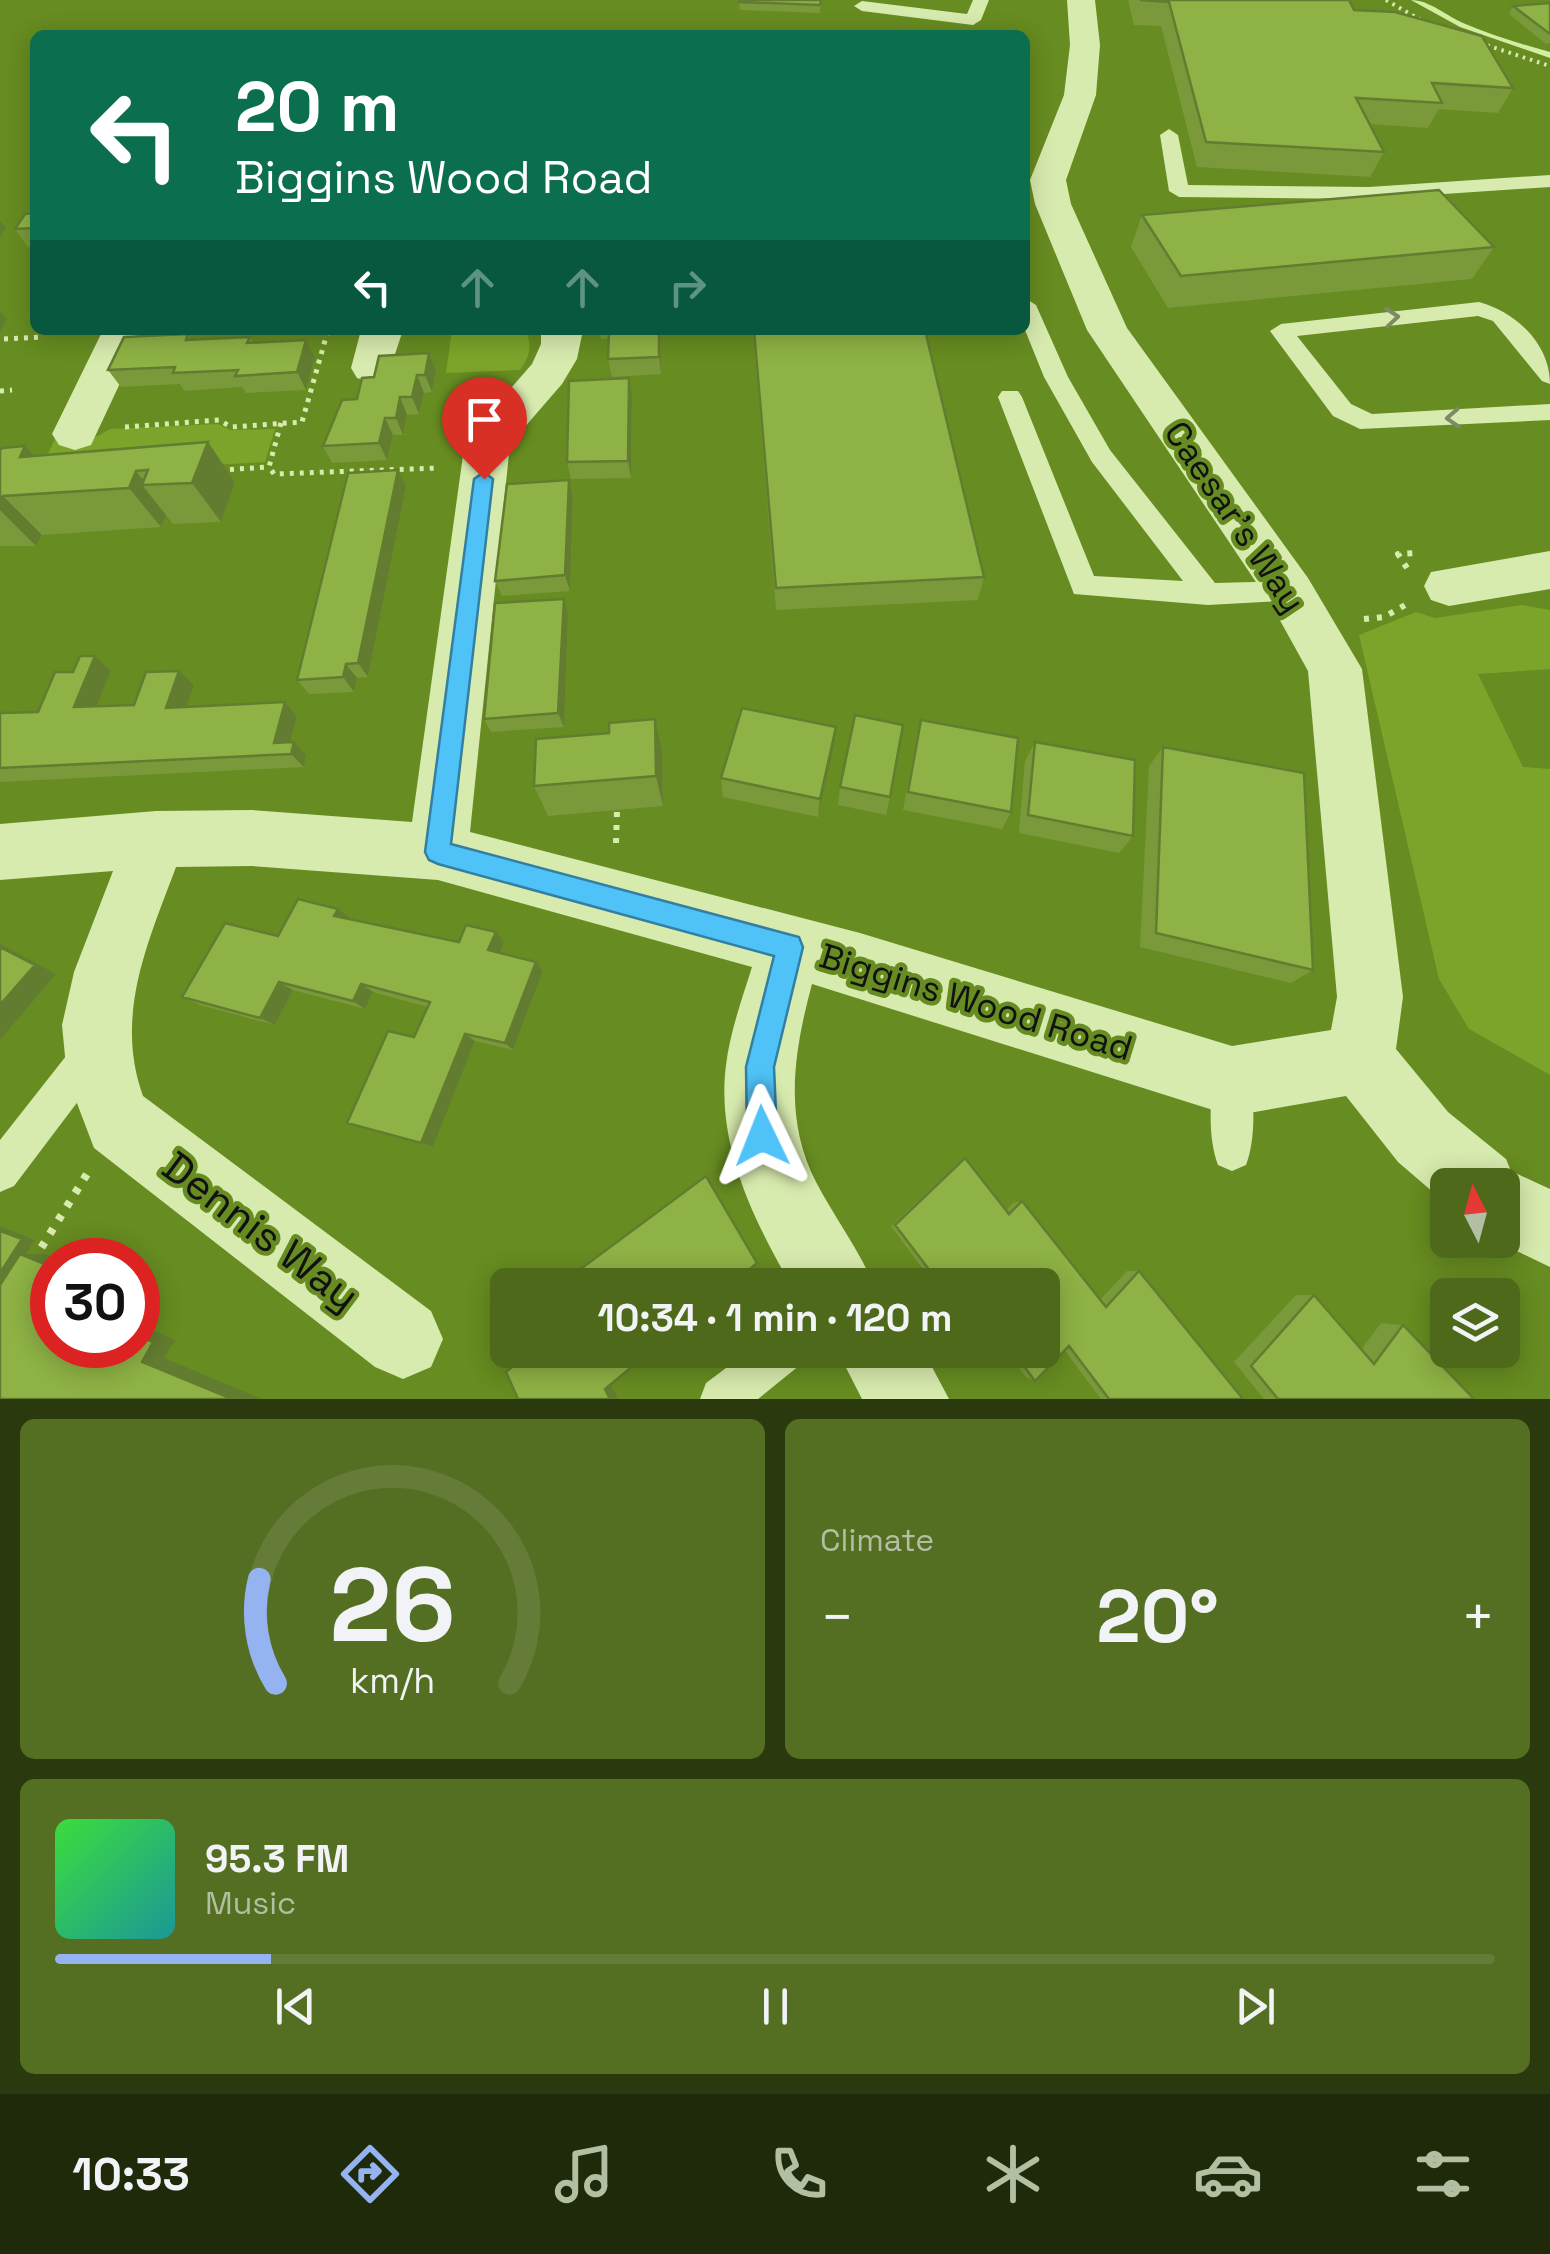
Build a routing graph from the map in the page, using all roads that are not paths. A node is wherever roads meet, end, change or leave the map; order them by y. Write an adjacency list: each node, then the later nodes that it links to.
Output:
1 (981, 0): 3 (lane)
2 (1082, 0): 5 (street, Caesar's Way)
3 (862, 6)
4 (1169, 135): 6 (lane)
5 (1036, 179): 15 (street, Caesar's Way)
6 (1550, 180)
7 (1030, 317): 16 (lane)
8 (122, 335): 13 (street)
9 (563, 335): 20 (street)
10 (1550, 376): 12 (lane, one-way to 10)
11 (1010, 397): 16 (lane)
12 (1550, 412)
13 (92, 431)
14 (1550, 570): 17 (street)
15 (1290, 592): 16 (lane); 23 (street, Caesar's Way)
16 (1208, 594)
17 (1431, 594)
18 (156, 839): 19 (street, Biggins Wood Road); 20 (street, Biggins Wood Road); 22 (street)
19 (0, 852)
20 (438, 852): 21 (street, Biggins Wood Road)
21 (790, 947): 24 (street, Biggins Wood Road); 30 (street)
22 (96, 1048): 27 (lane); 31 (street, Dennis Way)
23 (1360, 1059): 24 (street, Biggins Wood Road); 26 (street)
24 (1232, 1080): 25 (lane)
25 (1232, 1151)
26 (1460, 1168)
27 (0, 1172)
28 (1520, 1214): 29 (street)
29 (1550, 1230)
30 (825, 1268)
31 (403, 1339)
32 (762, 1368): 34 (lane)
33 (888, 1368): 35 (street)
34 (722, 1399)
35 (908, 1399)

